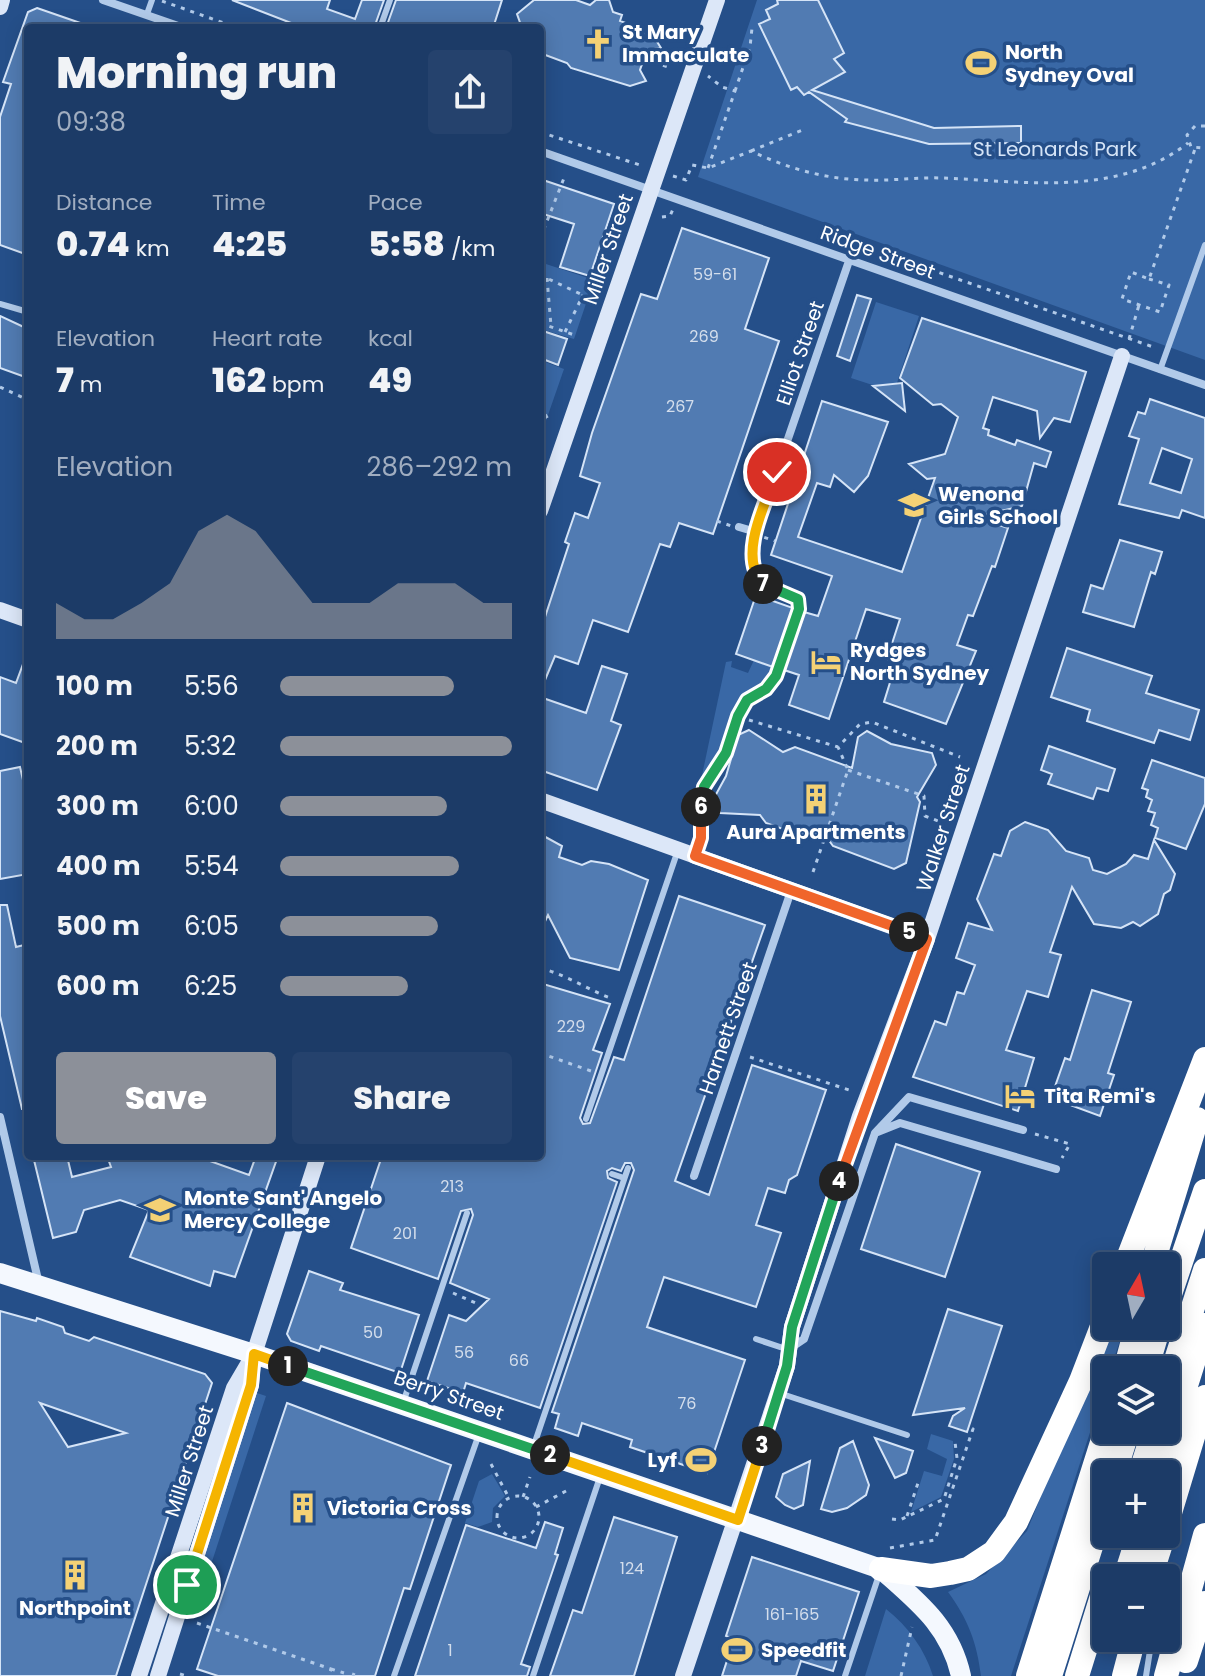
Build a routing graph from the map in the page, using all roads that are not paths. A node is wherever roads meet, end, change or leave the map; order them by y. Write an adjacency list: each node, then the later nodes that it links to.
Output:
1 (2, 0): 6 (street)
2 (103, 0): 7 (street)
3 (152, 0): 7 (lane)
4 (390, 0): 9 (lane)
5 (717, 0): 11 (street, Miller Street)
6 (0, 7)
7 (147, 14): 8 (street)
8 (173, 24)
9 (381, 24)
10 (544, 152): 11 (street, Ridge Street)
11 (650, 188): 13 (street, Ridge Street); 19 (street, Miller Street)
12 (1205, 245): 17 (lane)
13 (850, 258): 16 (street, Ridge Street); 21 (street, Elliot Street)
14 (0, 304): 15 (lane)
15 (24, 311)
16 (1122, 356): 17 (street, Ridge Street); 27 (street, Walker Street)
17 (1160, 370): 18 (street, Ridge Street)
18 (1205, 385)
19 (544, 499)
20 (739, 527): 21 (street)
21 (756, 532): 25 (lane)
22 (0, 610): 23 (street)
23 (24, 619)
24 (544, 801): 25 (street)
25 (687, 853): 26 (street); 31 (lane)
26 (791, 891): 27 (street); 38 (street, Harnett Street)
27 (927, 939): 51 (street, Walker Street)
28 (1205, 1059): 42 (highway)
29 (1205, 1098): 43 (highway)
30 (0, 1117): 47 (street)
31 (586, 1119)
32 (1023, 1130): 33 (street)
33 (875, 1133): 36 (street); 51 (street)
34 (317, 1160): 52 (street, Miller Street)
35 (628, 1168): 39 (lane)
36 (1056, 1169)
37 (612, 1174): 39 (lane)
38 (694, 1176)
39 (624, 1178): 60 (lane)
40 (1205, 1191): 44 (highway)
41 (467, 1213): 56 (lane)
42 (1130, 1252)
43 (1156, 1252)
44 (1180, 1265)
45 (1205, 1270): 53 (highway)
46 (0, 1273): 47 (main road, Berry Street)
47 (39, 1285): 52 (main road, Berry Street)
48 (1205, 1325): 61 (highway)
49 (756, 1339): 51 (lane)
50 (1097, 1340): 67 (highway)
51 (789, 1350): 54 (street, Walker Street)
52 (254, 1354): 56 (main road, Berry Street); 73 (street, Miller Street); 74 (street, Miller Street)
53 (1177, 1356)
54 (779, 1393): 58 (lane); 64 (street, Walker Street)
55 (1205, 1397): 63 (highway)
56 (402, 1405): 57 (main road, Berry Street)
57 (480, 1431): 60 (main road, Berry Street); 75 (lane)
58 (907, 1435)
59 (1102, 1444): 80 (highway)
60 (532, 1449): 62 (main road, Berry Street)
61 (1162, 1460)
62 (602, 1474): 64 (main road, Berry Street); 76 (lane)
63 (1180, 1480)
64 (738, 1520): 67 (main road, Berry Street); 77 (street, Walker Street)
65 (1205, 1535): 86 (highway)
66 (1092, 1543): 81 (highway)
67 (886, 1558): 78 (lane); 79 (main road)
68 (1205, 1603): 87 (highway)
69 (1092, 1628): 82 (highway)
70 (1102, 1652): 83 (highway)
71 (1130, 1652): 84 (highway)
72 (1150, 1652): 85 (lane)
73 (139, 1676)
74 (158, 1676)
75 (394, 1676)
76 (533, 1676)
77 (683, 1676)
78 (845, 1676)
79 (961, 1676)
80 (1028, 1676)
81 (1050, 1676)
82 (1077, 1676)
83 (1094, 1676)
84 (1124, 1676)
85 (1146, 1676)
86 (1166, 1676)
87 (1181, 1676)

